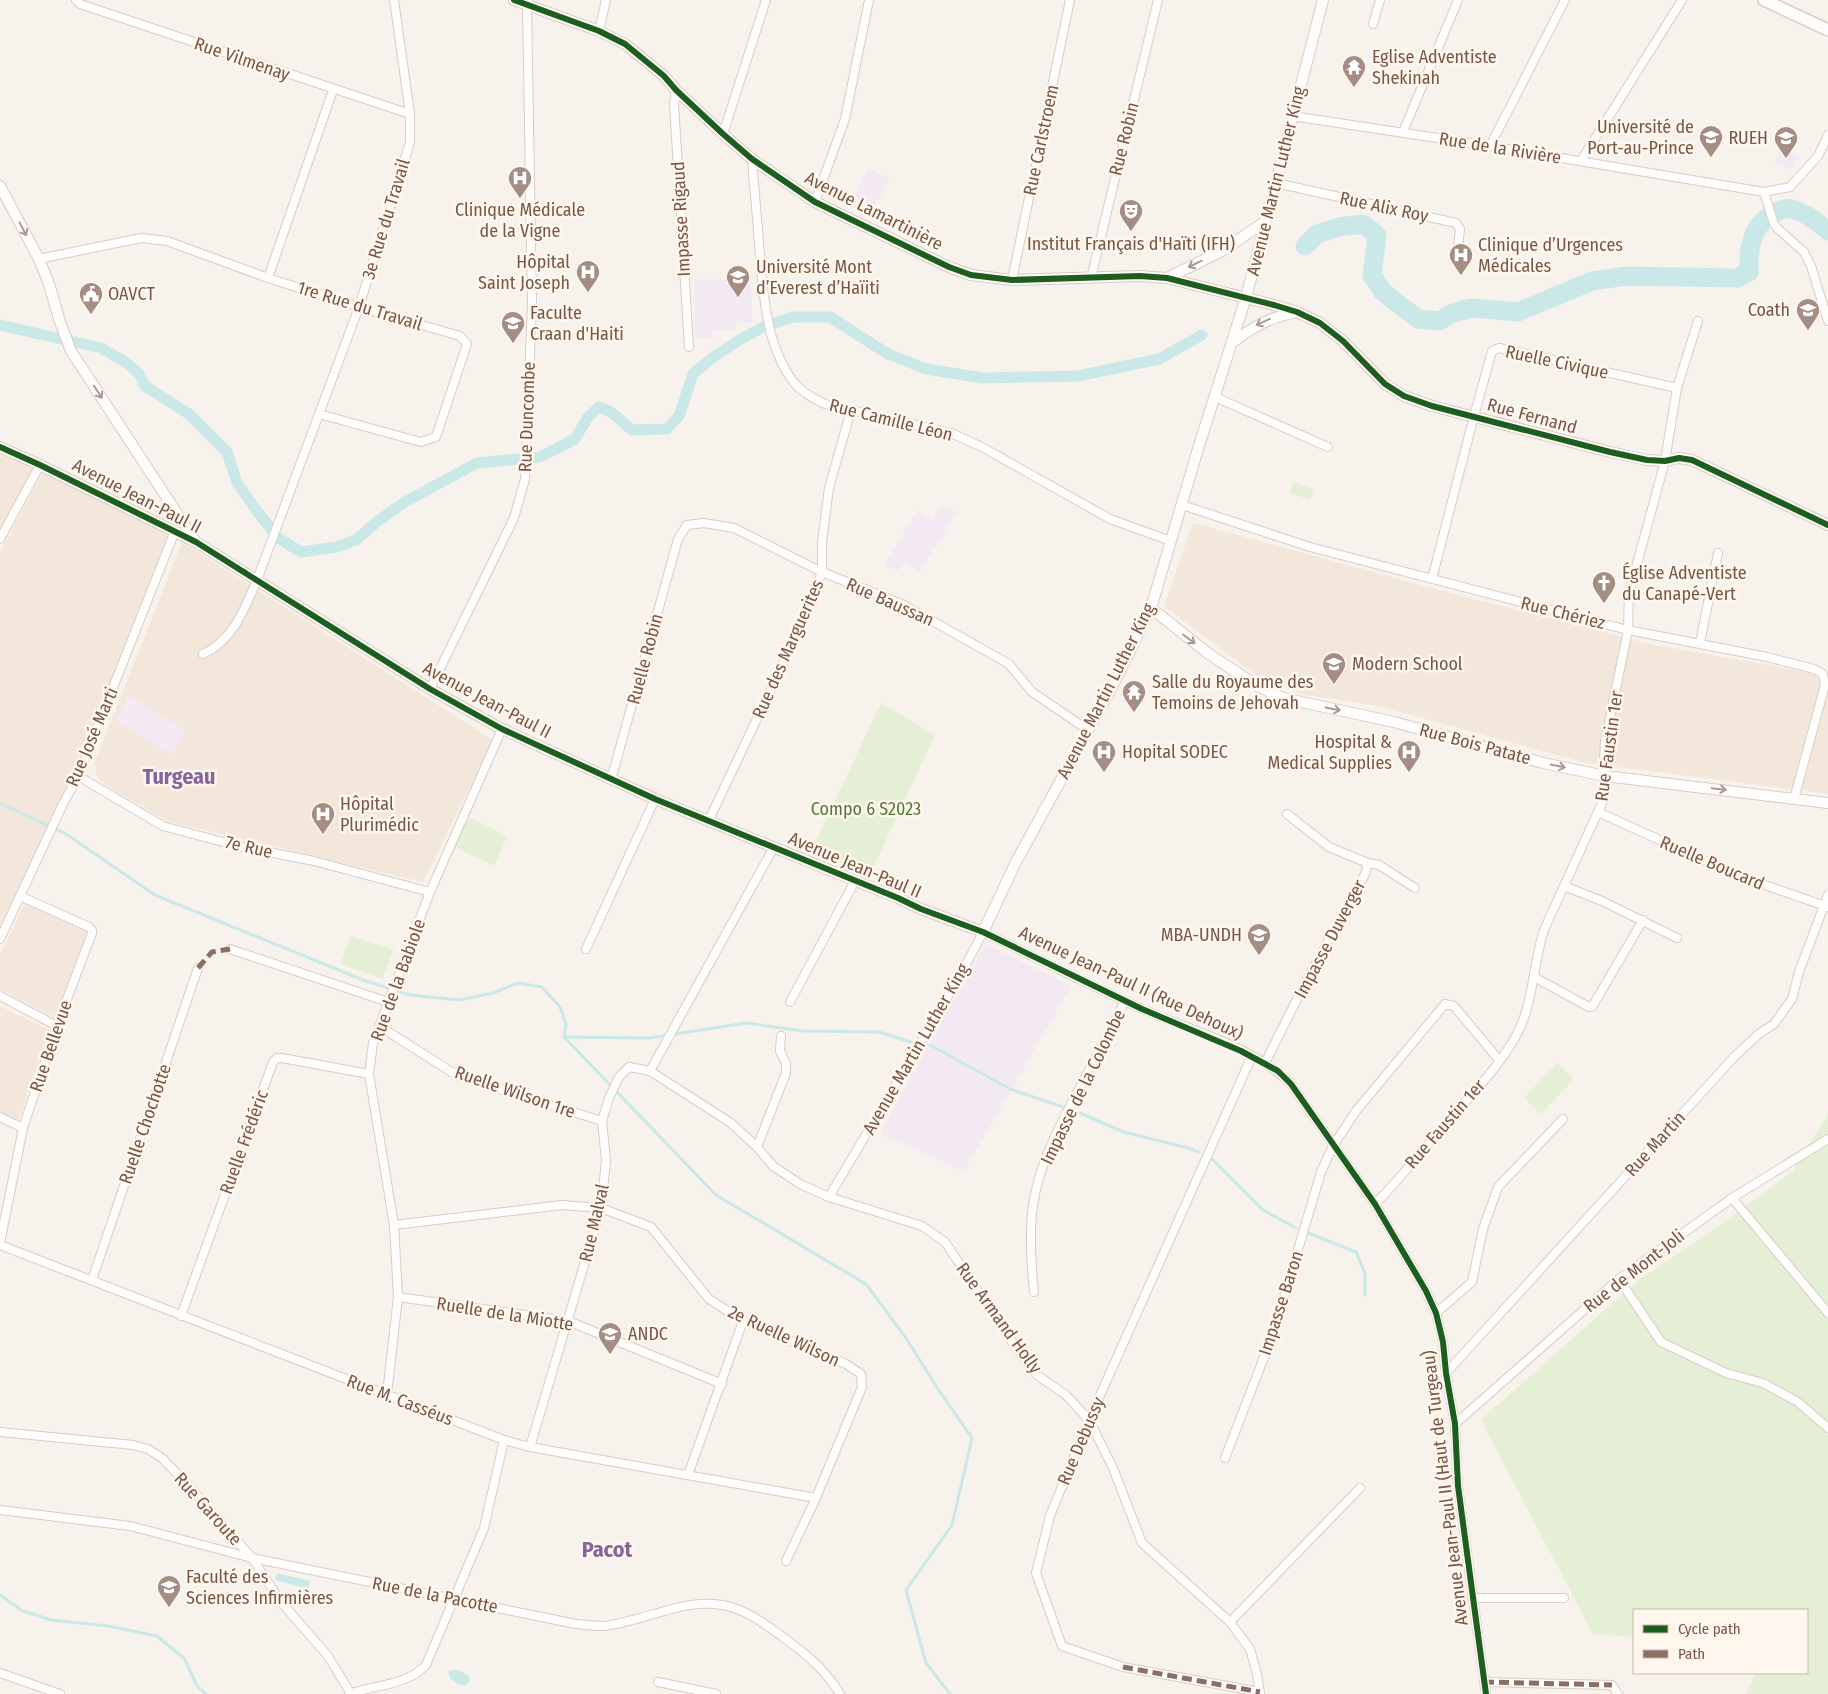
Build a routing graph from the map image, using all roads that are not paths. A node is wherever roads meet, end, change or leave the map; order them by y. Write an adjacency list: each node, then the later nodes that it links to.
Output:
1 (76, 0): 19 (street, Rue Vilmenay)
2 (394, 0): 21 (street, 3e Rue du Travail)
3 (514, 0): 15 (street, Avenue Lamartinière)
4 (606, 0): 18 (street)
5 (766, 0): 24 (street)
6 (869, 0): 32 (street)
7 (1070, 0): 39 (street, Rue Carlstroem)
8 (1158, 0): 37 (street, Rue Robin)
9 (1323, 0): 22 (street, Avenue Martin Luther King)
10 (1380, 0): 16 (street)
11 (1458, 0): 23 (street)
12 (1565, 0): 26 (street)
13 (1682, 0): 28 (street)
14 (1764, 0): 17 (main road)
15 (528, 2): 18 (street, Avenue Lamartinière); 72 (street, Rue Duncombe)
16 (1373, 24)
17 (1828, 30)
18 (599, 31): 20 (street, Avenue Lamartinière)
19 (334, 90): 21 (street, Rue Vilmenay); 36 (street)
20 (676, 90): 24 (street, Avenue Lamartinière); 46 (street, Impasse Rigaud)
21 (410, 114): 41 (street, 3e Rue du Travail)
22 (1292, 116): 23 (street, Rue de la Rivière); 29 (street, Avenue Martin Luther King)
23 (1403, 132): 26 (street, Rue de la Rivière)
24 (723, 134): 27 (street, Avenue Lamartinière)
25 (1828, 134): 31 (street, Rue de la Rivière)
26 (1490, 146): 28 (street, Rue de la Rivière)
27 (752, 159): 32 (street, Avenue Lamartinière); 49 (street, Rue Camille Léon)
28 (1581, 161): 31 (street, Rue de la Rivière)
29 (1276, 183): 33 (street, Avenue Martin Luther King); 35 (street, Rue Alix Roy)
30 (0, 186): 34 (street, one-way to 34)
31 (1764, 192): 44 (street)
32 (816, 202): 39 (street, Avenue Lamartinière)
33 (1266, 221): 38 (street, one-way to 38); 40 (street, Avenue Martin Luther King)
34 (38, 259): 36 (street, 1re Rue du Travail); 57 (street, one-way to 57)
35 (1457, 259)
36 (268, 278): 41 (street, 1re Rue du Travail)
37 (1091, 278): 38 (street, Avenue Lamartinière); 39 (street, Avenue Lamartinière)
38 (1167, 278): 40 (street, Avenue Lamartinière)
39 (1012, 280)
40 (1246, 298): 42 (street, Rue Fernand); 45 (street, Avenue Martin Luther King)
41 (358, 307): 50 (street, 3e Rue du Travail); 50 (street, 1re Rue du Travail)
42 (1297, 312): 45 (street, one-way to 45); 51 (street, Rue Fernand)
43 (1698, 321): 47 (street, Rue Faustin 1er)
44 (1828, 321)
45 (1233, 342): 48 (street, Avenue Martin Luther King)
46 (689, 347)
47 (1677, 388): 51 (street, Ruelle Civique); 54 (street, Rue Faustin 1er)
48 (1215, 397): 52 (street); 56 (street, Avenue Martin Luther King)
49 (851, 410): 63 (street, Rue Camille Léon); 65 (street, Rue des Marguerites)
50 (319, 414): 67 (street, 3e Rue du Travail)
51 (1474, 416): 54 (street, Rue Fernand); 66 (street, Ruelle Civique)
52 (1328, 446)
53 (0, 447): 55 (street, Avenue Jean-Paul II)
54 (1665, 461): 58 (street, Rue Fernand); 69 (street, Rue Faustin 1er)
55 (40, 465): 59 (street, Avenue Jean-Paul II); 60 (street)
56 (1182, 505): 63 (street, Avenue Martin Luther King); 66 (street, Rue Chériez)
57 (179, 517): 59 (street); 62 (street)
58 (1828, 525)
59 (175, 531): 62 (street, Avenue Jean-Paul II); 75 (street, Rue José Marti)
60 (0, 539)
61 (678, 539): 65 (street, Rue Baussan); 77 (street, Ruelle Robin)
62 (196, 542): 67 (street, Avenue Jean-Paul II)
63 (1170, 542): 68 (street, Avenue Martin Luther King)
64 (1718, 553): 70 (street)
65 (822, 572): 74 (street, Rue Baussan); 83 (street, Rue des Marguerites)
66 (1432, 579): 69 (street, Rue Chériez)
67 (257, 580): 71 (street, 3e Rue du Travail); 72 (street, Avenue Jean-Paul II)
68 (1151, 608): 74 (street, Avenue Martin Luther King); 76 (street, Rue Bois Patate, one-way to 76)
69 (1628, 630): 70 (street, Rue Chériez); 76 (street, Rue Faustin 1er)
70 (1700, 643): 79 (street, Rue Chériez)
71 (203, 654)
72 (430, 689): 73 (street, Avenue Jean-Paul II)
73 (502, 729): 77 (street, Avenue Jean-Paul II); 89 (street, Rue de la Babiole)
74 (1088, 730): 94 (street, Avenue Martin Luther King)
75 (78, 776): 89 (street, 7e Rue); 91 (street, Rue José Marti)
76 (1606, 776): 79 (street, Rue Bois Patate, one-way to 79); 81 (street, Rue Faustin 1er)
77 (611, 780): 78 (street, Avenue Jean-Paul II)
78 (655, 799): 83 (street, Avenue Jean-Paul II); 98 (street)
79 (1794, 799): 80 (street, Rue Bois Patate)
80 (1828, 803)
81 (1598, 812): 87 (street, Rue Faustin 1er); 92 (street, Ruelle Boucard)
82 (1287, 814): 85 (street)
83 (709, 820): 84 (street, Avenue Jean-Paul II)
84 (774, 847): 86 (street, Avenue Jean-Paul II); 111 (street)
85 (1368, 863): 88 (street, Impasse Duverger); 110 (street, Impasse Duverger)
86 (855, 880): 94 (street, Avenue Jean-Paul II); 104 (street)
87 (1564, 886): 93 (street); 100 (street, Rue Faustin 1er)
88 (1415, 888)
89 (430, 892): 102 (street, Rue de la Babiole)
90 (1828, 895): 92 (street, Rue Martin)
91 (20, 896): 96 (street, Rue José Marti); 105 (street, Rue Bellevue)
92 (1826, 906): 135 (street, Rue Martin)
93 (1643, 920): 95 (street); 100 (street)
94 (983, 932): 103 (street, Avenue Jean-Paul II (Rue Dehoux)); 120 (street, Avenue Martin Luther King)
95 (1678, 938)
96 (0, 939)
97 (230, 949): 102 (street)
98 (586, 949)
99 (198, 968): 127 (street, Ruelle Chochotte)
100 (1534, 977): 109 (street, Rue Faustin 1er)
101 (0, 996): 105 (street)
102 (390, 999): 106 (street, Rue de la Babiole)
103 (1125, 1001): 108 (street, Avenue Jean-Paul II (Rue Dehoux)); 128 (street, Impasse de la Colombe)
104 (790, 1002)
105 (57, 1026): 116 (street, Rue Bellevue)
106 (378, 1026): 112 (street, Rue de la Babiole); 115 (street, Ruelle Wilson 1re)
107 (781, 1036): 119 (street)
108 (1252, 1056): 110 (street, Avenue Jean-Paul II (Rue Dehoux)); 138 (street, Rue Debussy)
109 (1499, 1060): 118 (street, Impasse Baron); 122 (street, Rue Faustin 1er)
110 (1266, 1063): 118 (street, Avenue Jean-Paul II (Haut de Turgeau))
111 (650, 1071): 115 (street, Rue Malval); 119 (street, Rue Armand Holly)
112 (369, 1074): 124 (street, Rue de la Babiole); 132 (street, Ruelle Frédéric)
113 (0, 1117): 116 (street)
114 (1563, 1119): 130 (street)
115 (602, 1121): 123 (street, Rue Malval)
116 (23, 1128): 125 (street, Rue Bellevue)
117 (1828, 1139): 121 (street, Rue de Mont-Joli)
118 (1333, 1146): 122 (street, Avenue Jean-Paul II (Haut de Turgeau)); 144 (street, Impasse Baron)
119 (757, 1147): 120 (street, Rue Armand Holly)
120 (829, 1197): 138 (street, Rue Armand Holly)
121 (1732, 1198): 126 (street, Rue de Mont-Joli); 131 (street)
122 (1375, 1204): 130 (street, Avenue Jean-Paul II (Haut de Turgeau))
123 (601, 1208): 124 (street, 2e Ruelle Wilson); 133 (street, Rue Malval); 134 (street, 2e Ruelle Wilson)
124 (394, 1224): 129 (street, Rue de la Babiole)
125 (0, 1244): 127 (street, Rue M. Casséus)
126 (1618, 1279): 139 (street, Rue de Mont-Joli); 140 (street)
127 (92, 1280): 132 (street, Rue M. Casséus)
128 (1034, 1292)
129 (398, 1297): 133 (street, Ruelle de la Miotte); 137 (street, Rue de la Babiole)
130 (1436, 1313): 135 (street, Avenue Jean-Paul II (Haut de Turgeau))
131 (1828, 1313)
132 (180, 1316): 137 (street, Rue M. Casséus)
133 (568, 1321): 136 (street, Ruelle de la Miotte); 143 (street, Rue Malval)
134 (743, 1321): 136 (street); 147 (street, 2e Ruelle Wilson)
135 (1446, 1373): 139 (street, Avenue Jean-Paul II (Haut de Turgeau))
136 (722, 1384): 145 (street)
137 (386, 1394): 142 (street, Rue M. Casséus)
138 (1089, 1420): 154 (street, Rue Armand Holly); 158 (street, Rue Debussy)
139 (1455, 1424): 151 (street, Avenue Jean-Paul II (Haut de Turgeau))
140 (1828, 1428)
141 (0, 1432): 149 (street, Rue Garoute)
142 (504, 1440): 143 (street, Rue M. Casséus); 153 (street)
143 (530, 1447): 145 (street, Rue M. Casséus)
144 (1225, 1458)
145 (688, 1475): 147 (street, Rue M. Casséus)
146 (1360, 1488): 154 (street)
147 (816, 1498): 150 (street, 2e Ruelle Wilson)
148 (0, 1510): 149 (street, Rue de la Pacotte)
149 (252, 1558): 153 (street, Rue de la Pacotte); 160 (street, Rue Garoute)
150 (786, 1560)
151 (1472, 1598): 152 (street); 157 (street, Avenue Jean-Paul II (Haut de Turgeau))
152 (1564, 1598)
153 (453, 1599): 160 (street); 162 (street, Rue de la Pacotte)
154 (1230, 1622): 158 (street, Rue Armand Holly)
155 (0, 1673): 159 (street)
156 (658, 1682): 161 (street)
157 (1484, 1682): 163 (street, Avenue Jean-Paul II (Haut de Turgeau)); 164 (street)
158 (1260, 1693)
159 (60, 1694)
160 (350, 1694)
161 (716, 1694)
162 (840, 1694)
163 (1486, 1694)
164 (1618, 1694)

